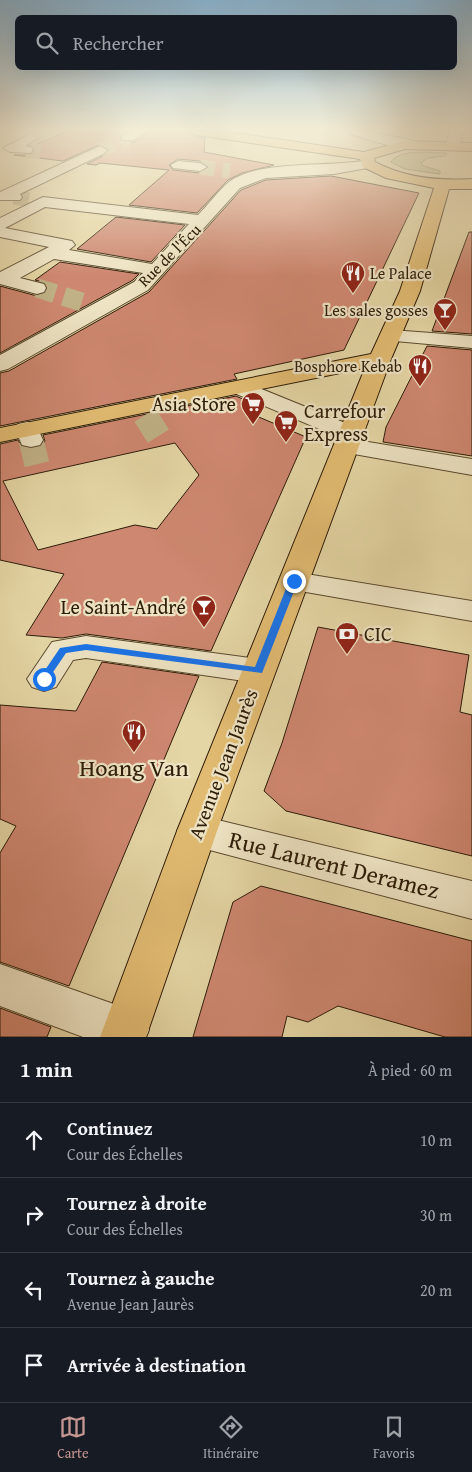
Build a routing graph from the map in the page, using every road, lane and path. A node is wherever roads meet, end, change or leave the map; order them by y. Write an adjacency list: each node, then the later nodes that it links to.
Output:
1 (38, 179): 6 (street)
2 (243, 179): 7 (street, Rue de l'Écu)
3 (418, 179): 4 (main road)
4 (443, 184): 5 (main road); 14 (main road, Avenue Jean Jaurès)
5 (472, 184)
6 (14, 197)
7 (203, 221): 8 (street); 11 (street, Rue de l'Écu)
8 (0, 224)
9 (0, 232): 10 (street)
10 (52, 253): 11 (street); 12 (street)
11 (157, 270): 17 (street, Rue de l'Écu)
12 (2, 278): 13 (street)
13 (37, 288)
14 (391, 336): 15 (street); 16 (main road, Avenue Jean Jaurès)
15 (472, 342)
16 (380, 359): 18 (main road); 20 (main road, Avenue Jean Jaurès)
17 (0, 364)
18 (242, 388): 19 (main road); 20 (street)
19 (0, 435)
20 (348, 440): 21 (street); 22 (main road, Avenue Jean Jaurès)
21 (472, 467)
22 (294, 581): 23 (street); 24 (main road, Avenue Jean Jaurès)
23 (472, 611)
24 (258, 671): 25 (street); 26 (main road, Avenue Jean Jaurès)
25 (44, 679)
26 (197, 830): 27 (street, Rue Laurent Deramez); 29 (main road, Avenue Jean Jaurès)
27 (472, 900)
28 (0, 985): 29 (street)
29 (125, 1034)

